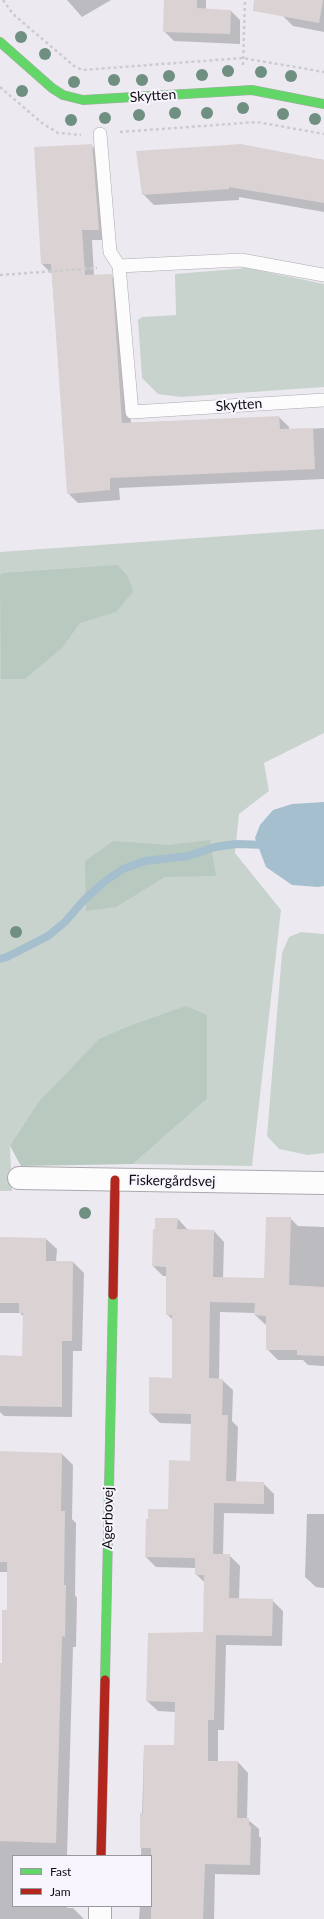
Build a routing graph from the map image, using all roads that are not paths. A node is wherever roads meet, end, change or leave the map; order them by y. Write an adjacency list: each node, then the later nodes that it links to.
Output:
1 (0, 42): 2 (street, Skytten)
2 (324, 104)
3 (100, 134): 4 (lane, Skytten)
4 (120, 266): 5 (lane); 6 (lane, Skytten)
5 (324, 275)
6 (324, 400)
7 (19, 1178): 8 (street, Fiskergårdsvej)
8 (115, 1180): 9 (street, Fiskergårdsvej); 10 (street, Agerbovej)
9 (324, 1183)
10 (101, 1855)
11 (100, 1907): 12 (street)
12 (100, 1919)

